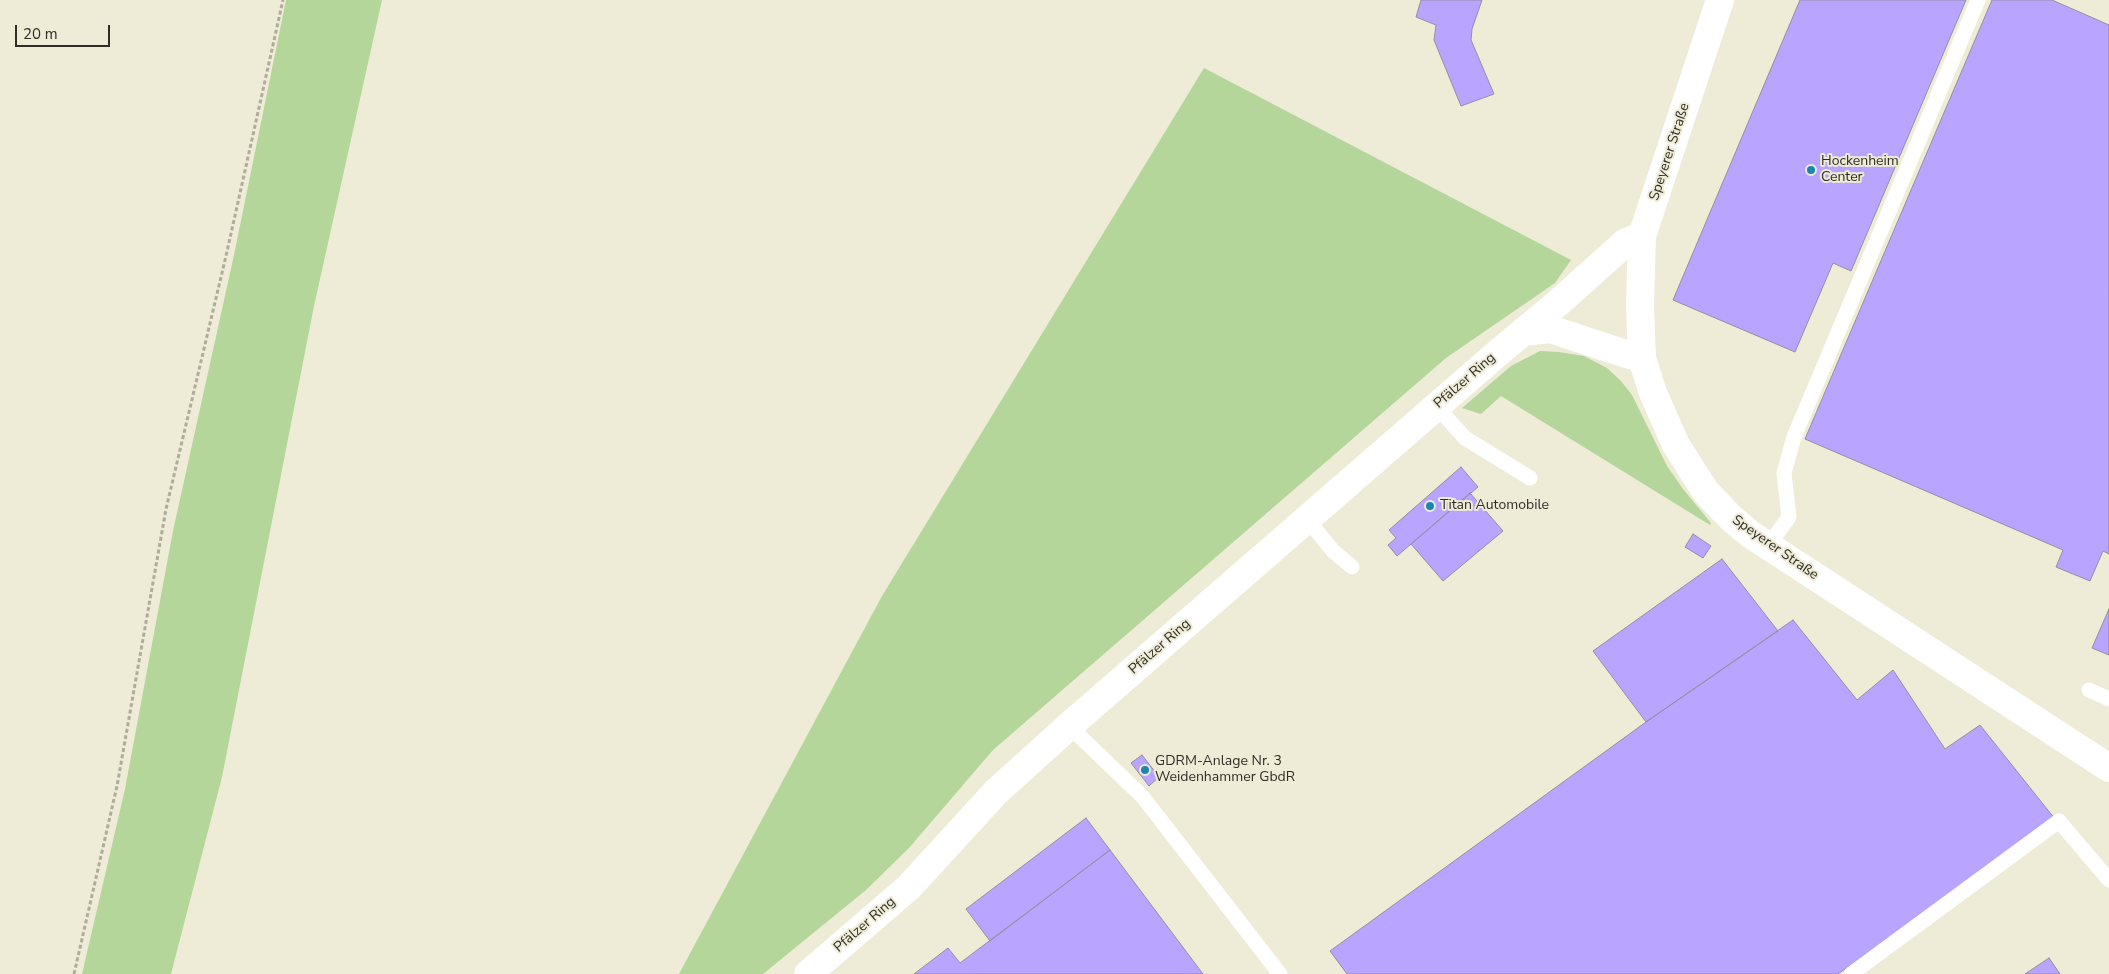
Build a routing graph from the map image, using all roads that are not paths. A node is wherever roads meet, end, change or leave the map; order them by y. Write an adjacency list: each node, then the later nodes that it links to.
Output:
1 (1720, 0): 3 (street, Speyerer Straße)
2 (1978, 0): 9 (lane)
3 (1642, 236): 4 (street, Pfälzer Ring); 5 (street, Speyerer Straße)
4 (1523, 332): 5 (street); 6 (street, Pfälzer Ring)
5 (1642, 358): 9 (street, Speyerer Straße)
6 (1436, 406): 7 (lane); 8 (street, Pfälzer Ring)
7 (1530, 478)
8 (1307, 519): 10 (lane); 13 (street, Pfälzer Ring)
9 (1768, 546): 14 (street, Speyerer Straße)
10 (1352, 567)
11 (2089, 690): 12 (lane)
12 (2109, 699)
13 (1069, 726): 16 (street, Pfälzer Ring); 17 (lane)
14 (2109, 768)
15 (2109, 880): 18 (lane)
16 (808, 974)
17 (1280, 974)
18 (1851, 974)

